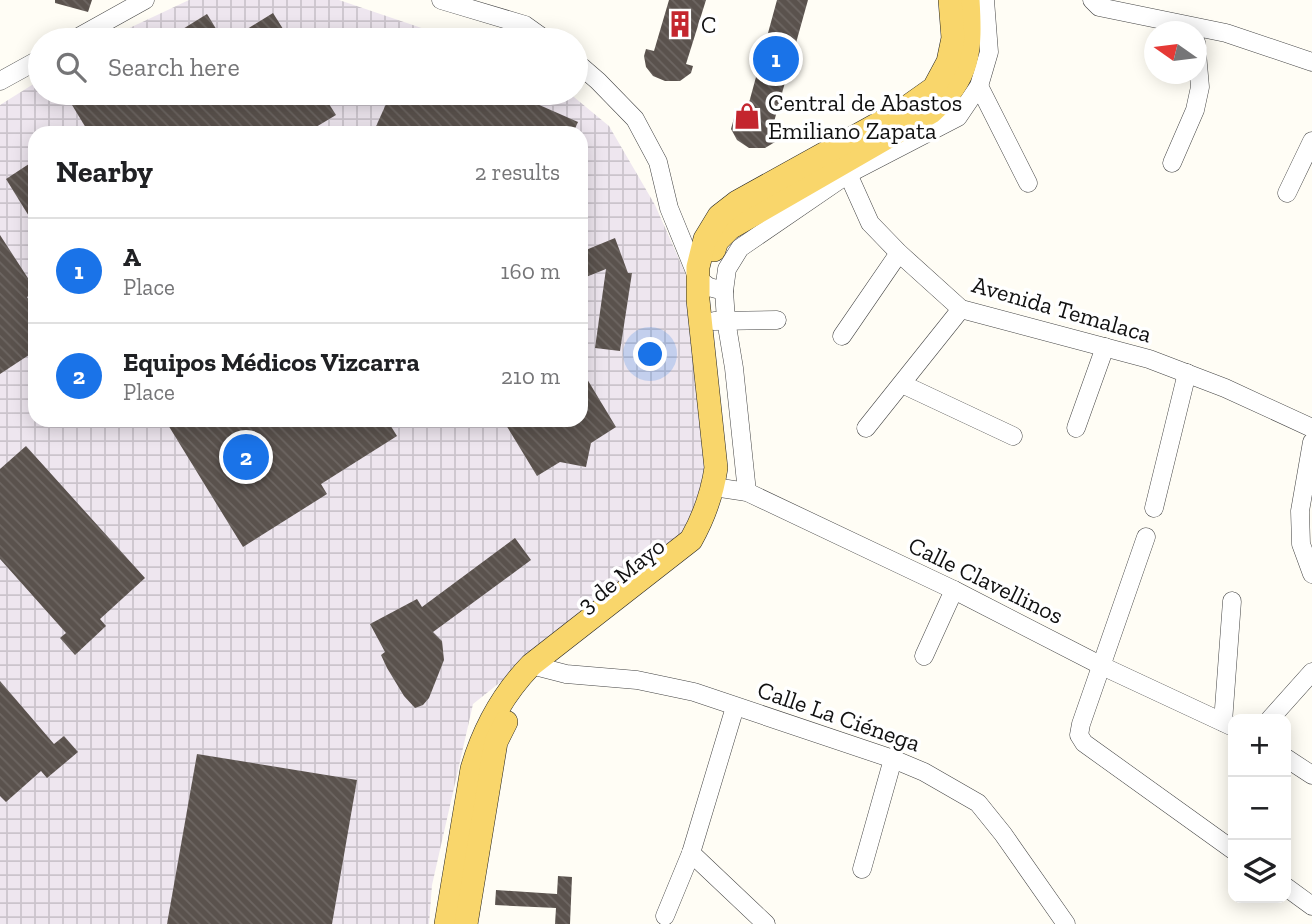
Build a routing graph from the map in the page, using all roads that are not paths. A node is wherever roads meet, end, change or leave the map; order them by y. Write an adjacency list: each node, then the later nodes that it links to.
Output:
1 (145, 0): 8 (street)
2 (441, 0): 9 (street)
3 (950, 0): 23 (main road)
4 (968, 0): 23 (main road, 3 de Mayo)
5 (985, 0): 16 (street)
6 (1092, 0): 7 (street)
7 (1151, 21)
8 (95, 28)
9 (529, 28)
10 (1207, 33): 11 (street)
11 (1312, 62)
12 (28, 64): 14 (street)
13 (588, 72): 23 (street)
14 (3, 74)
15 (1200, 84): 18 (street)
16 (979, 86): 19 (street); 20 (street)
17 (1312, 141): 21 (street)
18 (1172, 163)
19 (848, 174): 22 (street, Avenida Temalaca); 23 (street)
20 (1028, 183)
21 (1287, 193)
22 (899, 253): 24 (street, Avenida Temalaca); 27 (street)
23 (710, 286): 25 (main road, 3 de Mayo); 36 (main road)
24 (961, 309): 28 (street, Avenida Temalaca); 30 (street)
25 (719, 320): 26 (street); 36 (main road, 3 de Mayo)
26 (777, 320)
27 (842, 336)
28 (1105, 347): 29 (street, Avenida Temalaca); 32 (street)
29 (1187, 373): 33 (street, Avenida Temalaca); 37 (street)
30 (902, 384): 31 (street); 34 (street)
31 (866, 428)
32 (1076, 428)
33 (1312, 428)
34 (1013, 436)
35 (1312, 442): 39 (street)
36 (729, 489): 40 (street, Calle Clavellinos); 44 (main road, 3 de Mayo)
37 (1154, 508)
38 (1146, 537): 43 (street)
39 (1312, 574)
40 (954, 590): 42 (street); 43 (street, Calle Clavellinos)
41 (1232, 601): 47 (street)
42 (924, 656)
43 (1102, 666): 49 (street, Calle Clavellinos); 53 (street)
44 (538, 668): 46 (street, Calle La Ciénega); 59 (main road); 60 (main road, 3 de Mayo)
45 (1312, 672): 48 (street)
46 (735, 707): 50 (street, Calle La Ciénega); 54 (street)
47 (1228, 714)
48 (1274, 714)
49 (1228, 724)
50 (893, 759): 55 (street); 62 (street, Calle La Ciénega)
51 (1291, 761): 52 (street)
52 (1312, 775)
53 (1228, 846)
54 (691, 853): 58 (street); 61 (street)
55 (862, 869)
56 (1291, 891): 57 (street)
57 (1312, 906)
58 (665, 916)
59 (446, 924)
60 (466, 924)
61 (766, 924)
62 (1066, 924)

